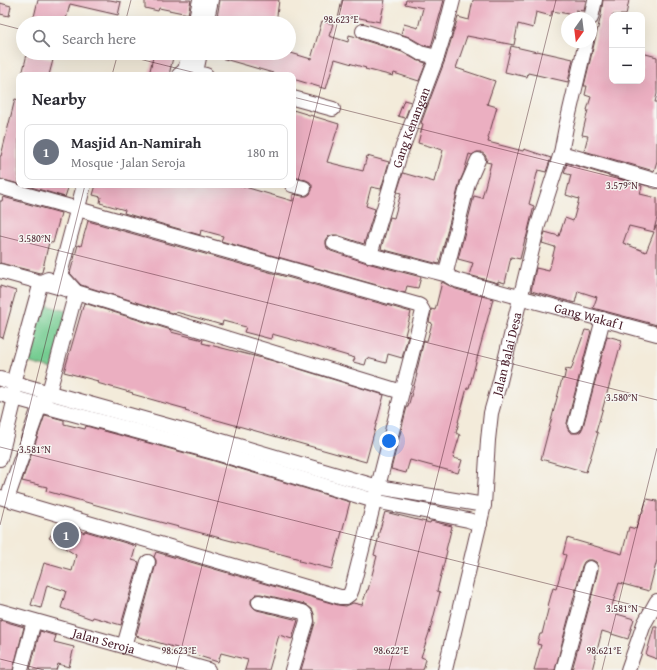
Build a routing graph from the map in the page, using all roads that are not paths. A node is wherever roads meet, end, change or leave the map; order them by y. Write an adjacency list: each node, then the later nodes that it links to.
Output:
1 (200, 0): 6 (street)
2 (211, 0): 7 (street)
3 (453, 0): 10 (street, Gang Kenangan)
4 (594, 0): 5 (street)
5 (592, 12)
6 (197, 16)
7 (208, 16)
8 (363, 31): 10 (street)
9 (585, 48): 17 (street, Jalan Balai Desa)
10 (436, 57): 24 (street, Gang Kenangan)
11 (190, 60): 13 (street)
12 (197, 60): 14 (street)
13 (192, 72)
14 (192, 72)
15 (296, 99): 16 (street)
16 (332, 109)
17 (561, 153): 19 (street); 30 (street, Jalan Balai Desa)
18 (478, 160): 27 (street)
19 (657, 181)
20 (0, 187): 22 (street)
21 (83, 188): 22 (street)
22 (77, 209): 26 (street); 35 (street)
23 (334, 243): 24 (street, Gang Wakaf I)
24 (370, 255): 27 (street, Gang Wakaf I)
25 (0, 271): 28 (street)
26 (60, 274): 28 (street); 29 (street)
27 (448, 275): 30 (street, Gang Wakaf I)
28 (41, 282): 29 (street); 33 (street)
29 (76, 292): 34 (street); 35 (street)
30 (520, 298): 31 (street, Gang Wakaf I); 45 (street, Jalan Balai Desa)
31 (603, 319): 32 (street, Gang Wakaf I); 39 (street)
32 (657, 334)
33 (7, 381): 34 (street); 37 (street)
34 (49, 392): 38 (street); 40 (street)
35 (402, 392): 42 (street)
36 (0, 394): 37 (street)
37 (15, 398): 38 (street); 41 (street)
38 (40, 405): 40 (street); 43 (street)
39 (575, 425)
40 (214, 446): 42 (street); 44 (street)
41 (0, 460)
42 (378, 487): 44 (street); 45 (street)
43 (3, 498): 44 (street)
44 (375, 501): 46 (street)
45 (484, 505): 46 (street, Jalan Balai Desa)
46 (480, 524): 57 (street, Jalan Balai Desa)
47 (148, 562): 53 (street)
48 (590, 568): 58 (street)
49 (657, 601): 59 (street)
50 (259, 602): 56 (street)
51 (0, 611): 52 (street, Jalan Seroja)
52 (34, 621): 53 (street, Jalan Seroja); 54 (street)
53 (124, 646): 55 (street, Jalan Seroja)
54 (20, 670)
55 (208, 670)
56 (292, 670)
57 (445, 670)
58 (562, 670)
59 (628, 670)

